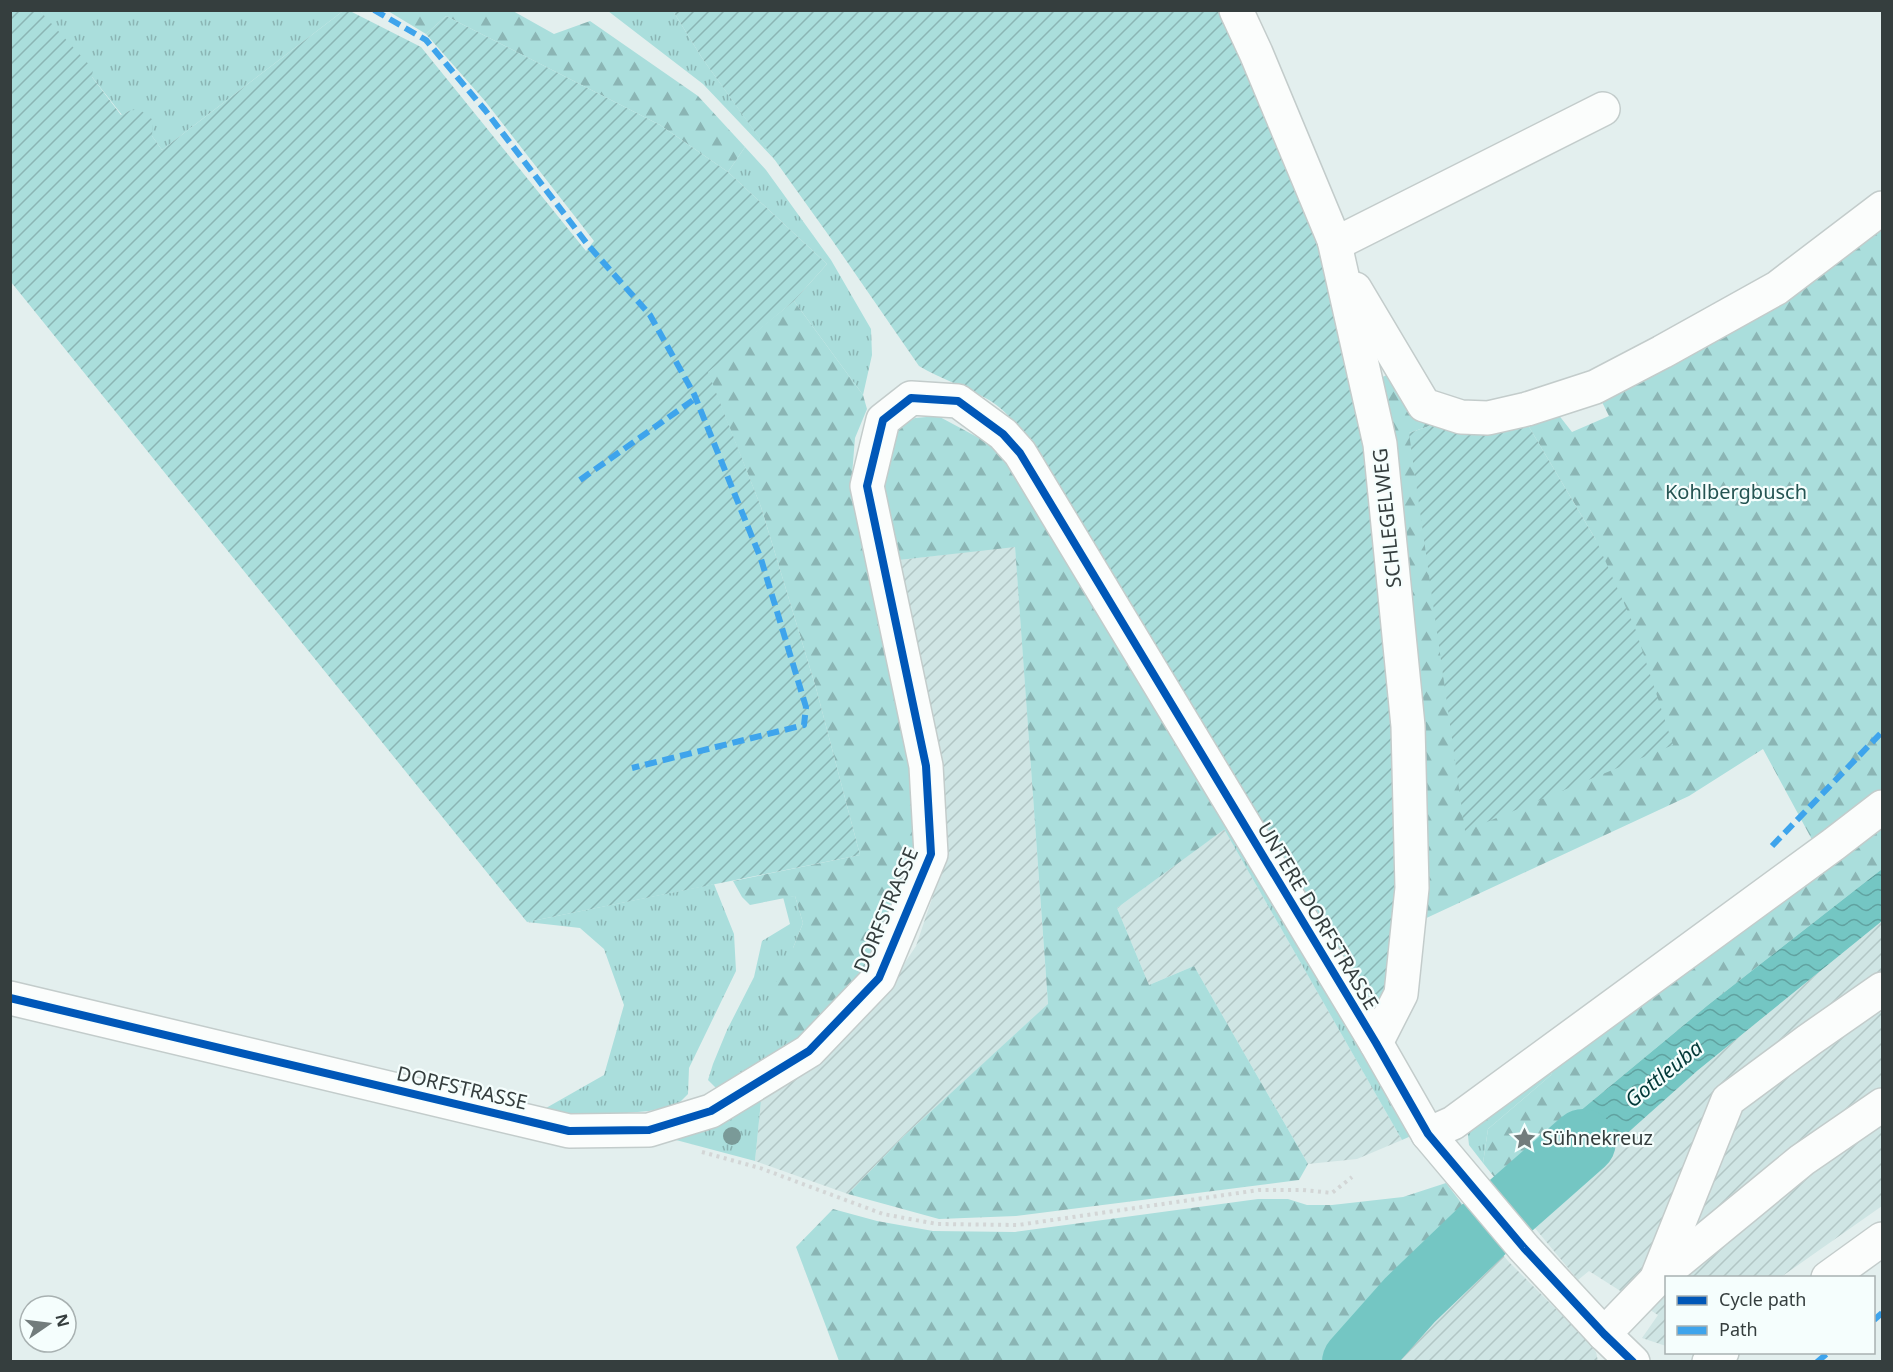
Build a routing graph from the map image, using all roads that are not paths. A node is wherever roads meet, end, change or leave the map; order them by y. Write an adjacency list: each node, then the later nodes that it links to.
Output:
1 (1236, 10): 4 (street, SCHLEGELWEG)
2 (1604, 109): 4 (street)
3 (1882, 208): 5 (street)
4 (1334, 240): 5 (street, SCHLEGELWEG)
5 (1344, 282): 10 (street, SCHLEGELWEG)
6 (1020, 453): 9 (street, DORFSTRASSE); 10 (street, UNTERE DORFSTRASSE)
7 (1882, 807): 12 (street)
8 (1882, 989): 15 (street)
9 (10, 998)
10 (1376, 1042): 12 (street, UNTERE DORFSTRASSE)
11 (1882, 1105): 15 (street)
12 (1428, 1134): 16 (street, UNTERE DORFSTRASSE)
13 (1882, 1239): 14 (street)
14 (1831, 1276)
15 (1656, 1280): 16 (street)
16 (1604, 1334): 17 (street, UNTERE DORFSTRASSE)
17 (1633, 1362)

